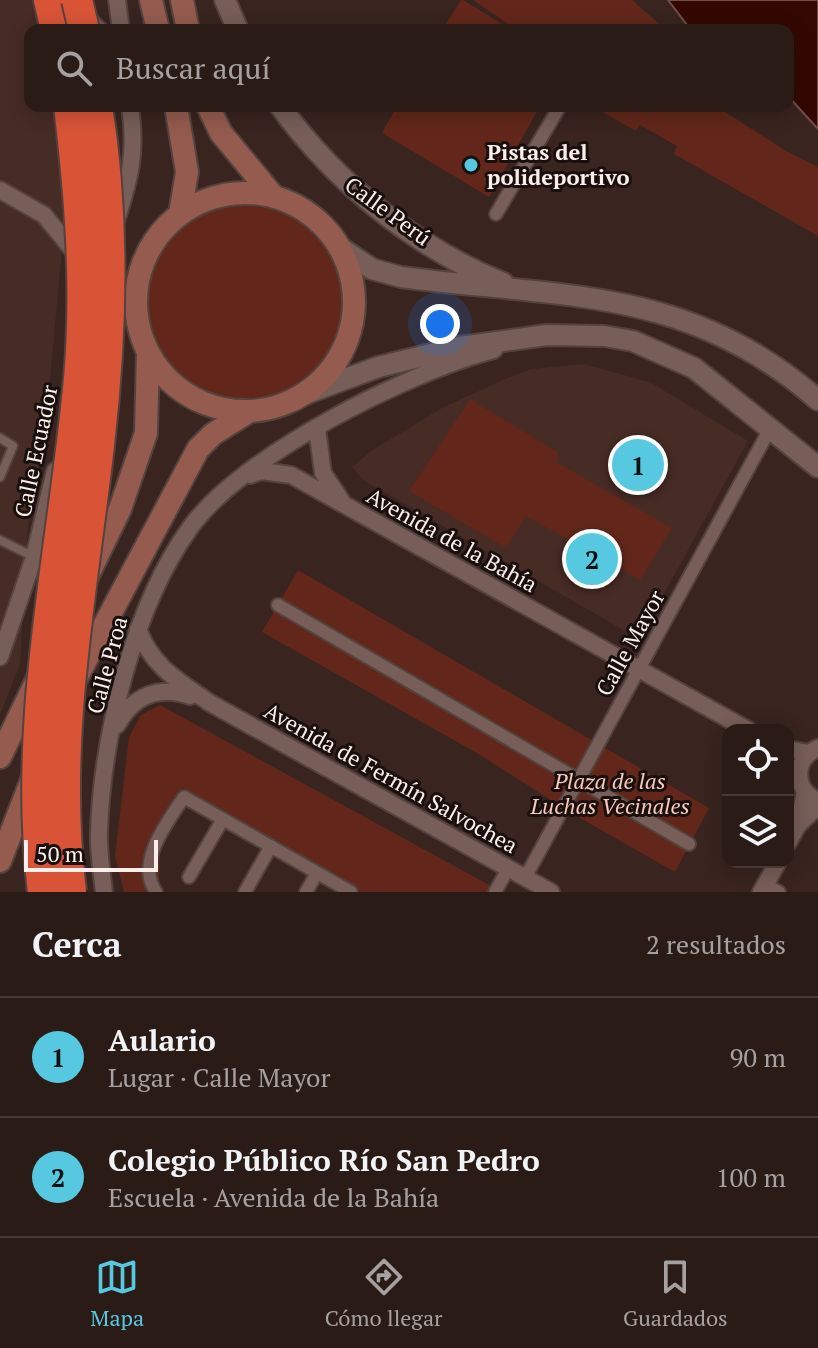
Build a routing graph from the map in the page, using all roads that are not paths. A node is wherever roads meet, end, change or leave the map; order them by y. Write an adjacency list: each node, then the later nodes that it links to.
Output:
1 (49, 0): 8 (highway)
2 (66, 0): 10 (lane)
3 (77, 0): 9 (highway, bridge)
4 (117, 0): 11 (street)
5 (151, 0): 12 (main road)
6 (182, 0): 13 (main road)
7 (225, 0): 14 (street)
8 (55, 24)
9 (83, 24)
10 (97, 24)
11 (120, 24)
12 (157, 24)
13 (187, 24)
14 (235, 24)
15 (70, 112): 71 (highway, bridge)
16 (98, 112): 72 (highway, bridge)
17 (131, 112): 24 (street)
18 (177, 112): 25 (main road)
19 (211, 112): 23 (main road)
20 (285, 112): 29 (street, Calle Perú)
21 (556, 112): 26 (street)
22 (0, 190): 27 (street)
23 (274, 197): 25 (main road); 28 (main road)
24 (124, 198): 27 (street); 30 (street)
25 (180, 214): 32 (main road)
26 (496, 214)
27 (44, 215): 30 (street)
28 (338, 246): 29 (street); 33 (main road)
29 (518, 290): 34 (street)
30 (90, 296): 44 (street, Calle Ecuador)
31 (514, 341): 33 (street); 36 (street); 37 (street, Calle Proa)
32 (148, 352): 35 (main road); 55 (main road)
33 (305, 394): 35 (main road)
34 (818, 400)
35 (250, 411): 64 (main road)
36 (771, 427): 39 (street); 49 (street, Calle Mayor)
37 (317, 429): 41 (street, Calle Proa); 42 (street)
38 (0, 438): 40 (lane)
39 (818, 467)
40 (0, 477)
41 (237, 480): 42 (street); 46 (street, Calle Proa)
42 (345, 505): 49 (street, Avenida de la Bahía)
43 (0, 540): 44 (lane)
44 (34, 557): 47 (street, Calle Ecuador)
45 (278, 605): 58 (street)
46 (138, 629): 48 (street); 50 (street, Calle Proa)
47 (0, 657)
48 (160, 668): 50 (street); 51 (street)
49 (639, 669): 52 (street, Avenida de la Bahía); 58 (street, Calle Mayor)
50 (121, 680): 53 (street, Calle Proa)
51 (210, 703): 53 (street); 66 (street, Avenida de Fermín Salvochea)
52 (737, 724)
53 (112, 734): 73 (street, Calle Proa)
54 (813, 751): 56 (street)
55 (0, 757)
56 (794, 766)
57 (794, 769): 59 (street)
58 (579, 780): 62 (street); 69 (street, Calle Mayor)
59 (814, 800): 61 (street)
60 (223, 819): 63 (street); 68 (street); 74 (street)
61 (794, 832)
62 (689, 844)
63 (271, 846): 67 (street); 75 (street)
64 (0, 861)
65 (776, 868): 70 (street)
66 (508, 869): 69 (street, Avenida de Fermín Salvochea); 78 (street)
67 (317, 873): 76 (street); 77 (street)
68 (189, 877)
69 (525, 878): 79 (street, Avenida de Fermín Salvochea)
70 (769, 890)
71 (43, 892)
72 (71, 892)
73 (104, 892)
74 (156, 892)
75 (245, 892)
76 (306, 892)
77 (351, 892)
78 (495, 892)
79 (551, 892)

